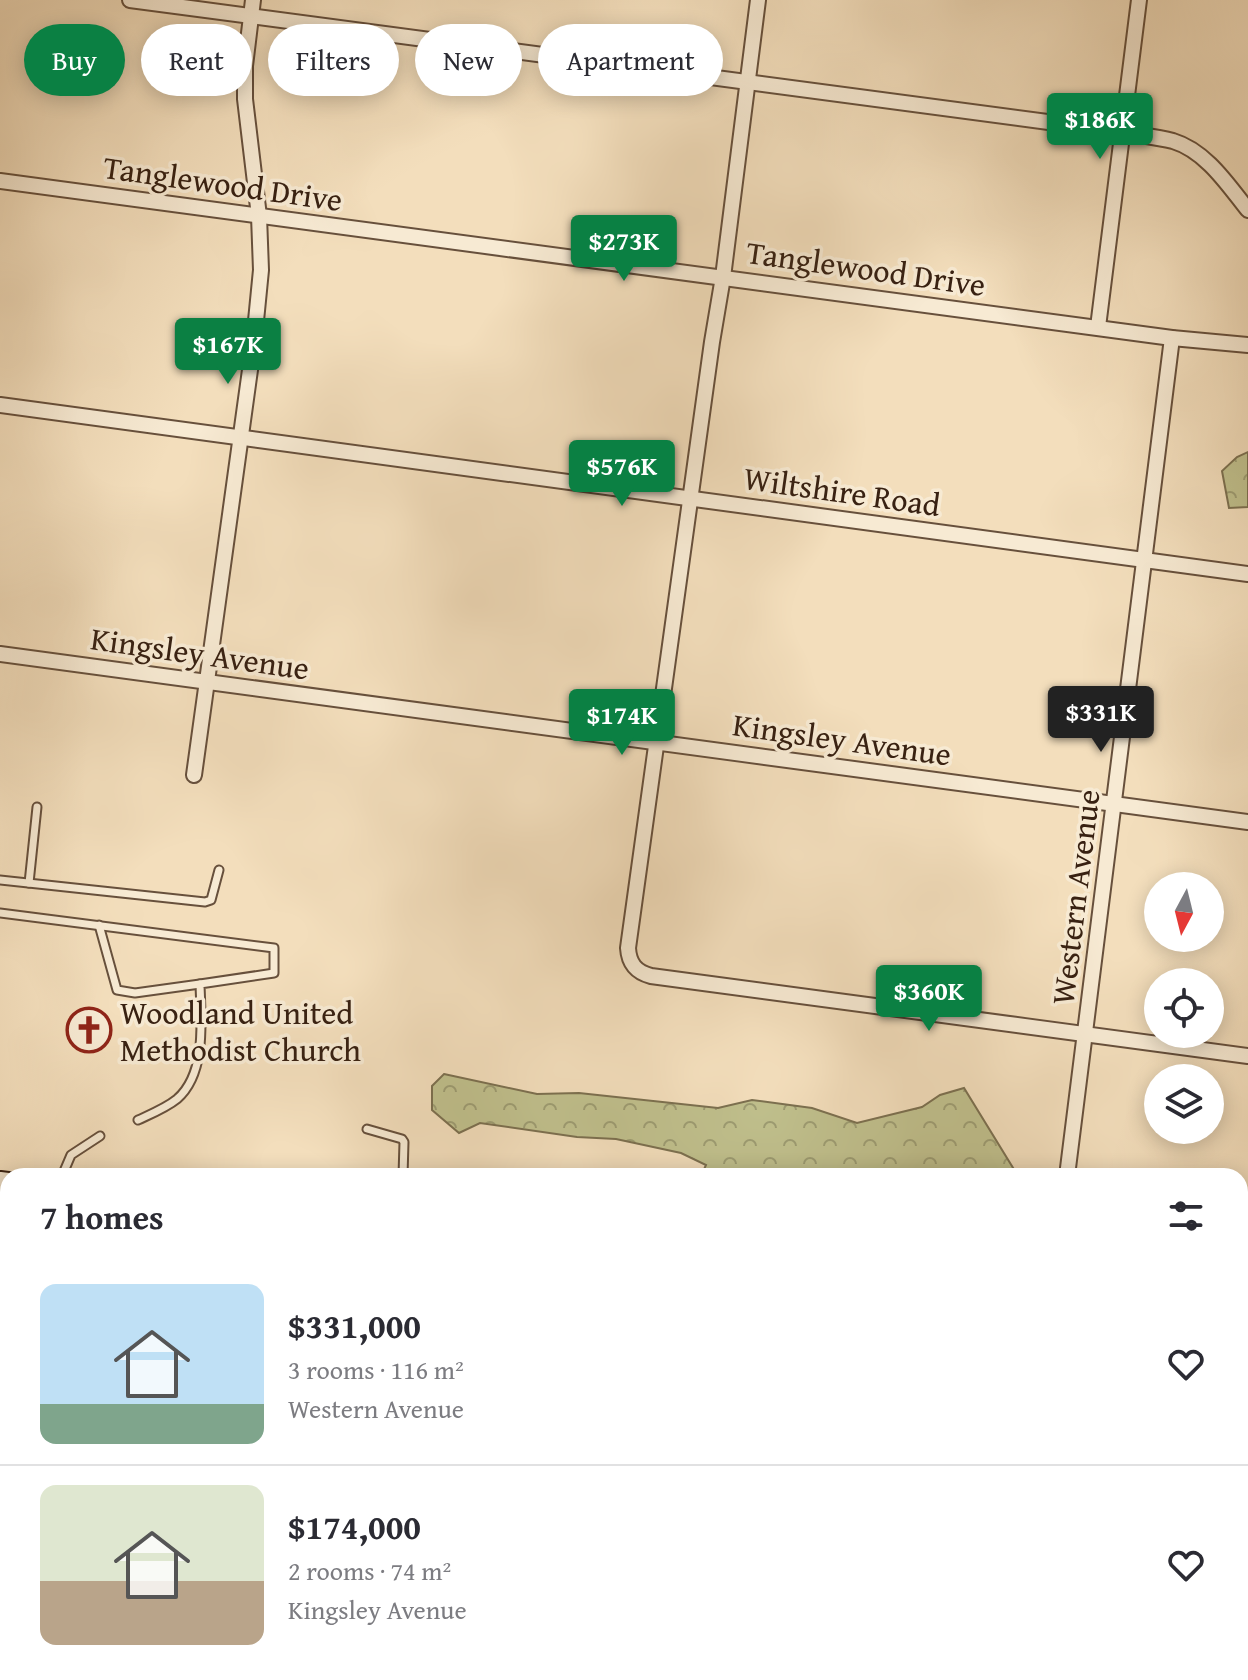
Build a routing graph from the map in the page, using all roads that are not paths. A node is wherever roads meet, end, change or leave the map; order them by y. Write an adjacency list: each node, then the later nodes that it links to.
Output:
1 (130, 0): 5 (street)
2 (253, 0): 5 (street)
3 (758, 0): 6 (street)
4 (1139, 0): 7 (street)
5 (251, 16): 6 (street); 10 (street)
6 (747, 82): 7 (street); 11 (street)
7 (1123, 132): 9 (street); 12 (street)
8 (0, 181): 10 (street, Tanglewood Drive)
9 (1248, 210)
10 (259, 216): 11 (street, Tanglewood Drive); 16 (street)
11 (723, 277): 12 (street, Tanglewood Drive); 17 (street)
12 (1098, 327): 13 (street, Tanglewood Drive)
13 (1172, 338): 14 (street, Tanglewood Drive); 18 (street, Western Avenue)
14 (1248, 345)
15 (0, 405): 16 (street, Wiltshire Road)
16 (240, 438): 17 (street, Wiltshire Road); 21 (street)
17 (691, 498): 18 (street, Wiltshire Road); 22 (street)
18 (1143, 559): 19 (street, Wiltshire Road); 24 (street, Western Avenue)
19 (1248, 574)
20 (0, 654): 21 (street, Kingsley Avenue)
21 (207, 682): 22 (street, Kingsley Avenue); 23 (street)
22 (657, 742): 24 (street, Kingsley Avenue); 33 (street)
23 (194, 775)
24 (1114, 804): 26 (street, Kingsley Avenue); 33 (street, Western Avenue)
25 (37, 807): 29 (lane)
26 (1248, 822)
27 (219, 870): 29 (lane)
28 (0, 880): 29 (lane)
29 (29, 883)
30 (0, 913): 31 (lane)
31 (99, 925): 32 (lane); 32 (lane)
32 (200, 984): 35 (lane)
33 (1087, 1033): 34 (street); 40 (street, Western Avenue)
34 (1248, 1056)
35 (138, 1120)
36 (367, 1129): 39 (lane)
37 (100, 1136): 38 (lane)
38 (65, 1168)
39 (403, 1168)
40 (1068, 1168)

